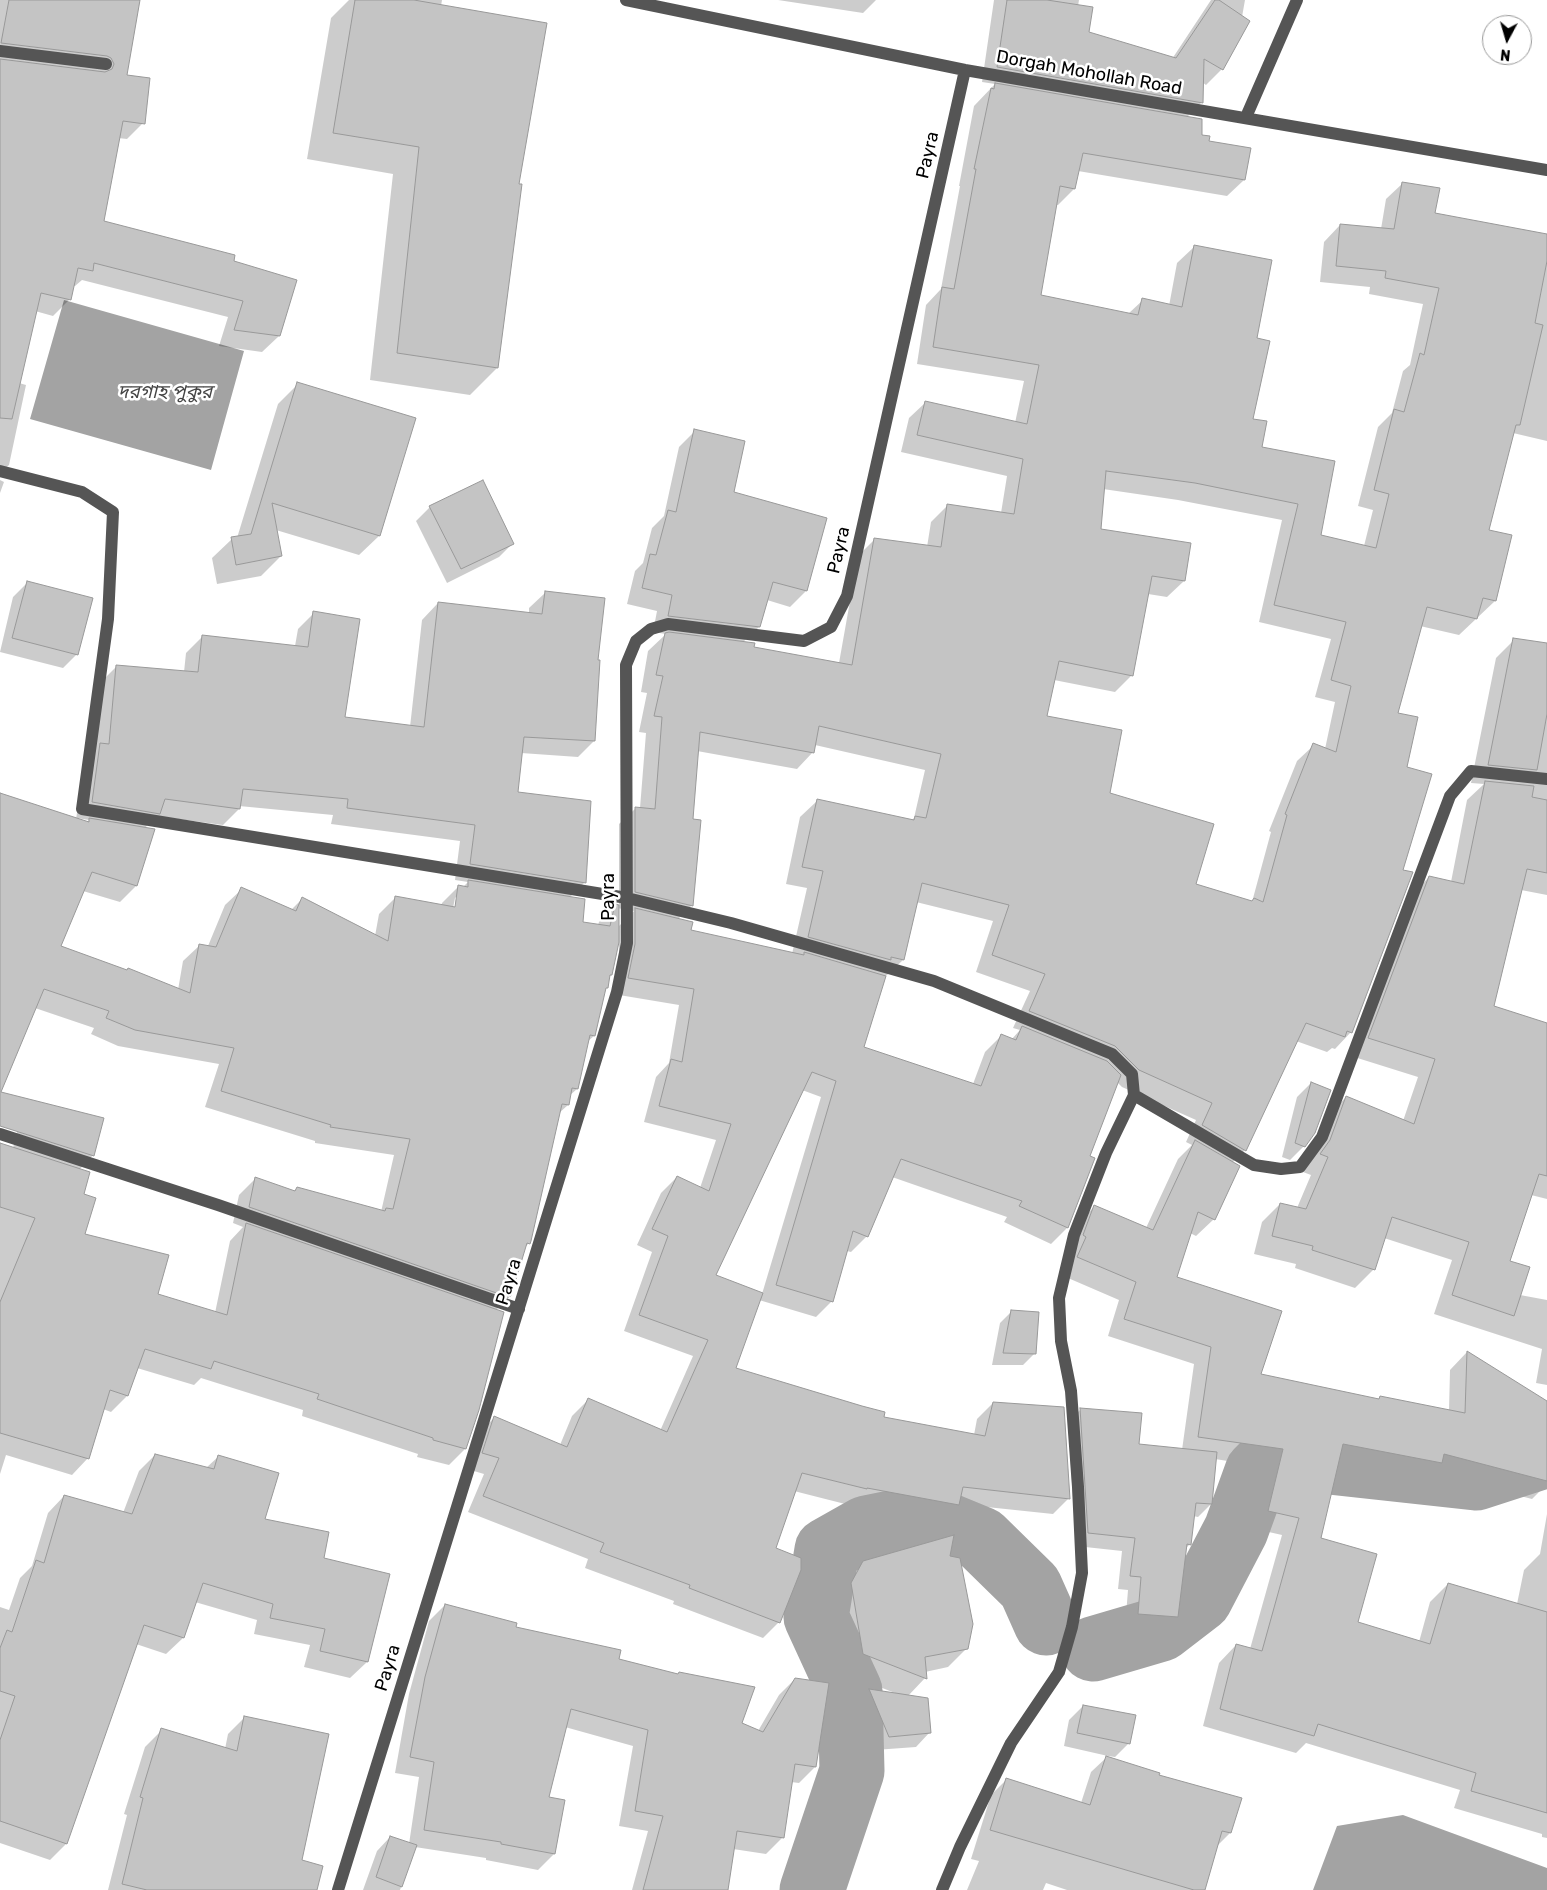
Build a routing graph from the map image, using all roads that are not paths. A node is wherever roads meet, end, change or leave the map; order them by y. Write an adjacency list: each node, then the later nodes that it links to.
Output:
1 (626, 0): 5 (street, Dorgah Mohollah Road)
2 (1297, 0): 6 (street)
3 (0, 51): 4 (street)
4 (106, 64)
5 (965, 70): 6 (street, Dorgah Mohollah Road); 10 (street, Payra)
6 (1246, 117): 7 (street, Dorgah Mohollah Road)
7 (1547, 170)
8 (0, 471): 10 (street)
9 (1547, 779): 11 (street)
10 (627, 898): 11 (street); 13 (street, Payra)
11 (1134, 1095): 15 (street)
12 (0, 1134): 13 (street)
13 (519, 1309): 14 (street, Payra)
14 (338, 1890)
15 (942, 1890)

